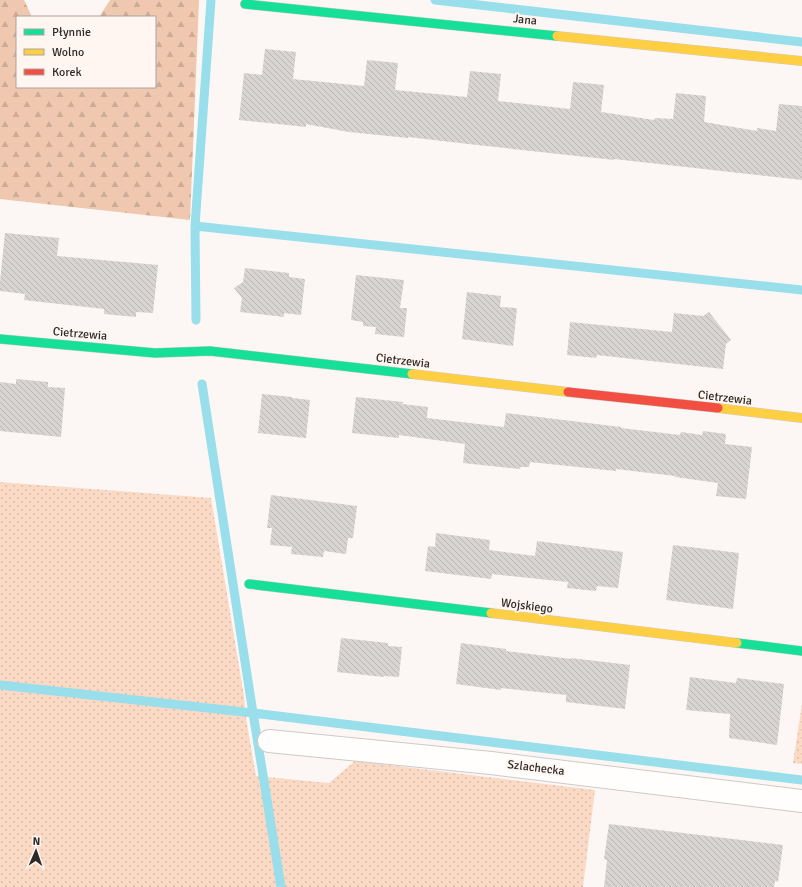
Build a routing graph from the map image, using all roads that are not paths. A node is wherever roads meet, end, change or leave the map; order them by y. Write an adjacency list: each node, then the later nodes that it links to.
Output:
1 (246, 4): 2 (street, Jana)
2 (802, 61)
3 (0, 339): 4 (street, Cietrzewia)
4 (802, 418)
5 (249, 584): 6 (street, Wojskiego)
6 (802, 651)
7 (269, 741): 8 (street, Szlachecka)
8 (802, 801)

